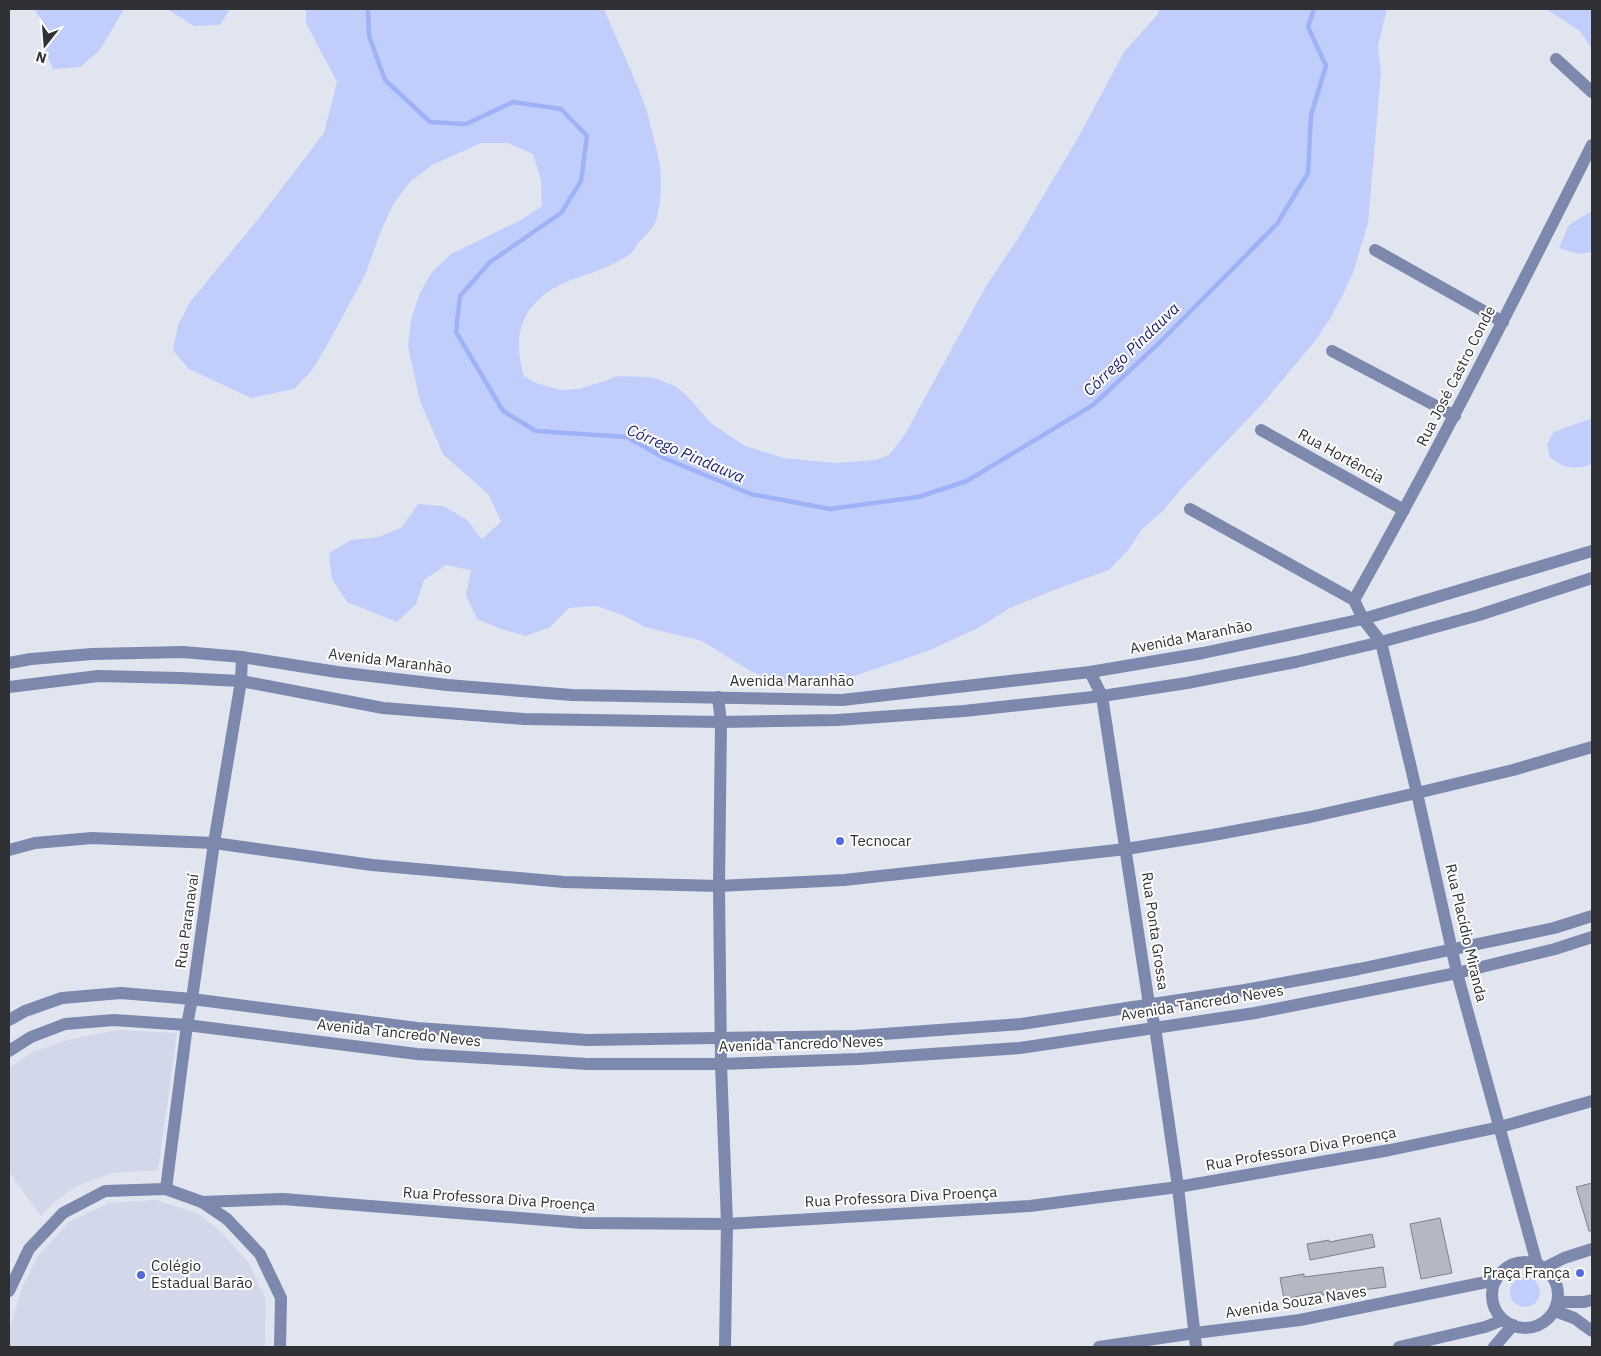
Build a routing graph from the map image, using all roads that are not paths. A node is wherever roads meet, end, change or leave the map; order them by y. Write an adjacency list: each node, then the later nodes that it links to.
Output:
1 (1556, 59): 2 (street)
2 (1592, 92)
3 (1592, 145): 5 (street, Rua José Castro Conde)
4 (1375, 250): 5 (street)
5 (1503, 322): 7 (street, Rua José Castro Conde)
6 (1332, 351): 7 (street)
7 (1455, 416): 10 (street, Rua José Castro Conde)
8 (1261, 430): 10 (street, Rua Hortência)
9 (1190, 508): 13 (street)
10 (1404, 510): 13 (street, Rua José Castro Conde)
11 (1592, 551): 14 (street, Avenida Maranhão)
12 (1592, 578): 15 (street)
13 (1354, 600): 14 (street)
14 (1363, 620): 15 (street, Rua Placídio Miranda); 18 (street, Avenida Maranhão)
15 (1381, 642): 21 (street); 25 (street, Rua Placídio Miranda)
16 (242, 657): 17 (street, Avenida Maranhão); 19 (street, Rua Paranavaí); 22 (street, Avenida Maranhão)
17 (9, 663)
18 (1090, 672): 21 (street, Rua Ponta Grossa); 22 (street, Avenida Maranhão)
19 (242, 681): 20 (street); 23 (street); 26 (street, Rua Paranavaí)
20 (9, 687)
21 (1102, 696): 23 (street); 27 (street, Rua Ponta Grossa)
22 (718, 697): 23 (street)
23 (721, 722): 29 (street)
24 (1592, 747): 25 (street)
25 (1417, 793): 27 (street); 32 (street, Rua Placídio Miranda)
26 (214, 844): 28 (street); 29 (street); 34 (street, Rua Paranavaí)
27 (1126, 849): 29 (street); 35 (street, Rua Ponta Grossa)
28 (9, 850)
29 (718, 886): 39 (street)
30 (1592, 916): 32 (street, Avenida Tancredo Neves)
31 (1592, 937): 33 (street, Avenida Tancredo Neves)
32 (1452, 949): 33 (street, Rua Placídio Miranda); 35 (street, Avenida Tancredo Neves)
33 (1457, 973): 38 (street, Avenida Tancredo Neves); 43 (street, Rua Placídio Miranda)
34 (192, 999): 36 (street, Avenida Tancredo Neves); 37 (street, Rua Paranavaí); 39 (street, Avenida Tancredo Neves)
35 (1149, 1004): 38 (street, Rua Ponta Grossa); 39 (street, Avenida Tancredo Neves)
36 (9, 1020)
37 (187, 1025): 40 (street, Avenida Tancredo Neves); 41 (street, Avenida Tancredo Neves); 45 (street, Rua Paranavaí)
38 (1155, 1027): 41 (street, Avenida Tancredo Neves); 44 (street, Rua Ponta Grossa)
39 (721, 1038): 41 (street)
40 (9, 1052)
41 (721, 1064): 47 (street)
42 (1592, 1101): 43 (street, Rua Professora Diva Proença)
43 (1500, 1127): 44 (street, Rua Professora Diva Proença); 49 (street, Rua Placídio Miranda)
44 (1178, 1187): 47 (street, Rua Professora Diva Proença); 56 (street, Rua Ponta Grossa)
45 (166, 1189): 46 (street); 51 (street)
46 (202, 1202): 47 (street, Rua Professora Diva Proença); 57 (street)
47 (727, 1224): 58 (street)
48 (1592, 1249): 49 (street)
49 (1539, 1263): 50 (street); 53 (street)
50 (1496, 1280): 54 (street); 56 (street, Avenida Souza Naves)
51 (9, 1291)
52 (1592, 1300): 53 (street)
53 (1556, 1306): 54 (street); 55 (street)
54 (1508, 1323): 61 (street); 62 (street)
55 (1592, 1331)
56 (1195, 1333): 59 (street, Avenida Souza Naves); 60 (street, Rua Ponta Grossa)
57 (280, 1347)
58 (725, 1347)
59 (1099, 1347)
60 (1196, 1347)
61 (1399, 1347)
62 (1494, 1347)

